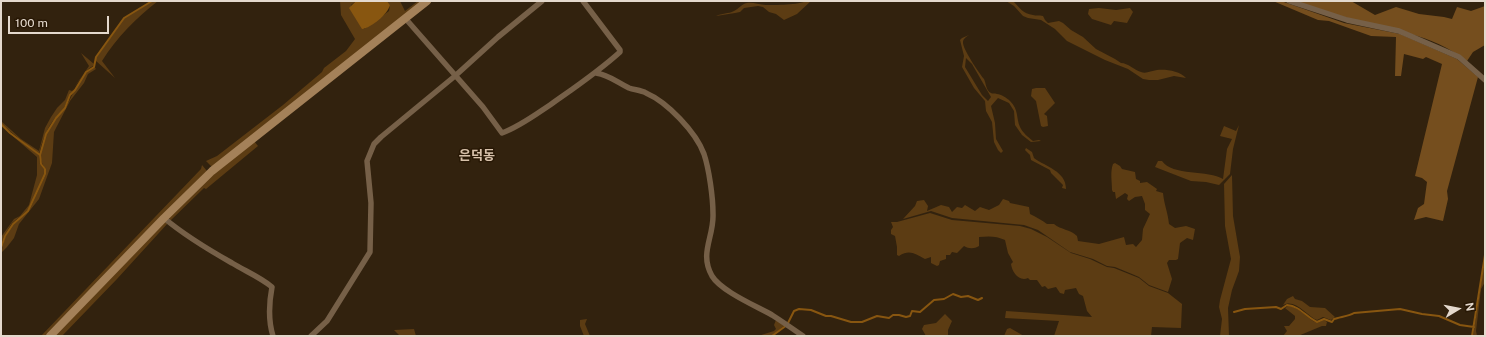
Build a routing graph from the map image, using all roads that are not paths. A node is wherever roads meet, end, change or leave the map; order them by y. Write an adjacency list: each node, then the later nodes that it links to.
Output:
1 (427, 1): 5 (main road)
2 (542, 1): 7 (street)
3 (583, 1): 6 (street)
4 (1289, 1): 8 (street)
5 (405, 18): 7 (street); 9 (main road)
6 (596, 73): 7 (street); 13 (street)
7 (455, 76): 12 (street)
8 (1485, 80)
9 (164, 218): 10 (main road); 11 (street)
10 (50, 336)
11 (273, 336)
12 (311, 336)
13 (802, 336)

